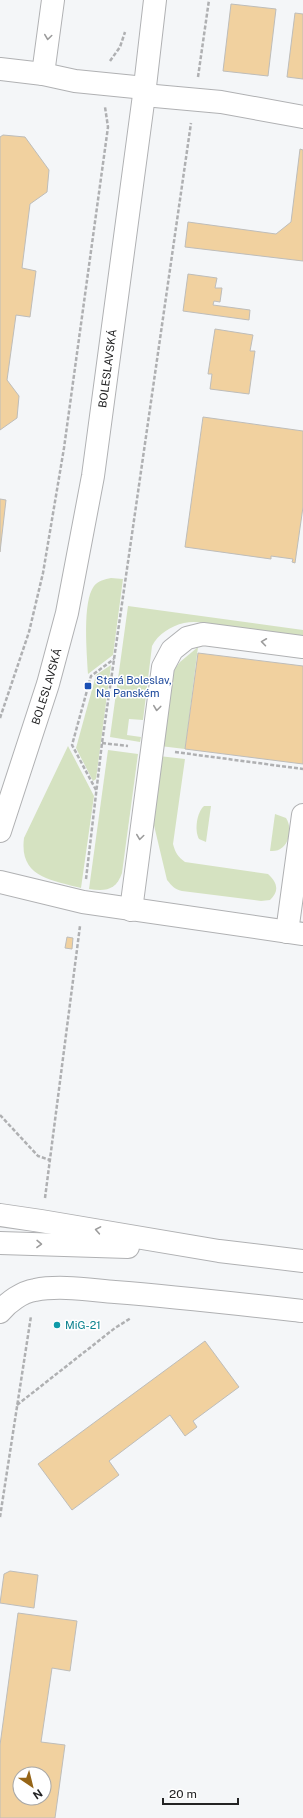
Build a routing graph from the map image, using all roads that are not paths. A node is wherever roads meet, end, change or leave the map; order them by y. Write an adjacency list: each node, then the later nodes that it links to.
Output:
1 (53, 0): 4 (main road, one-way to 4)
2 (155, 0): 5 (main road, BOLESLAVSKÁ)
3 (0, 69): 4 (main road)
4 (43, 74): 5 (main road)
5 (145, 92): 6 (main road); 9 (main road, BOLESLAVSKÁ)
6 (303, 117)
7 (303, 647): 11 (main road, one-way to 11)
8 (303, 815): 12 (main road)
9 (0, 831)
10 (0, 882): 11 (main road)
11 (131, 910): 12 (main road)
12 (295, 933)
13 (0, 1215): 15 (main road, one-way to 13)
14 (0, 1243): 15 (main road, one-way to 15)
15 (219, 1252): 16 (main road)
16 (303, 1261)
17 (303, 1311): 18 (main road)
18 (0, 1312)

